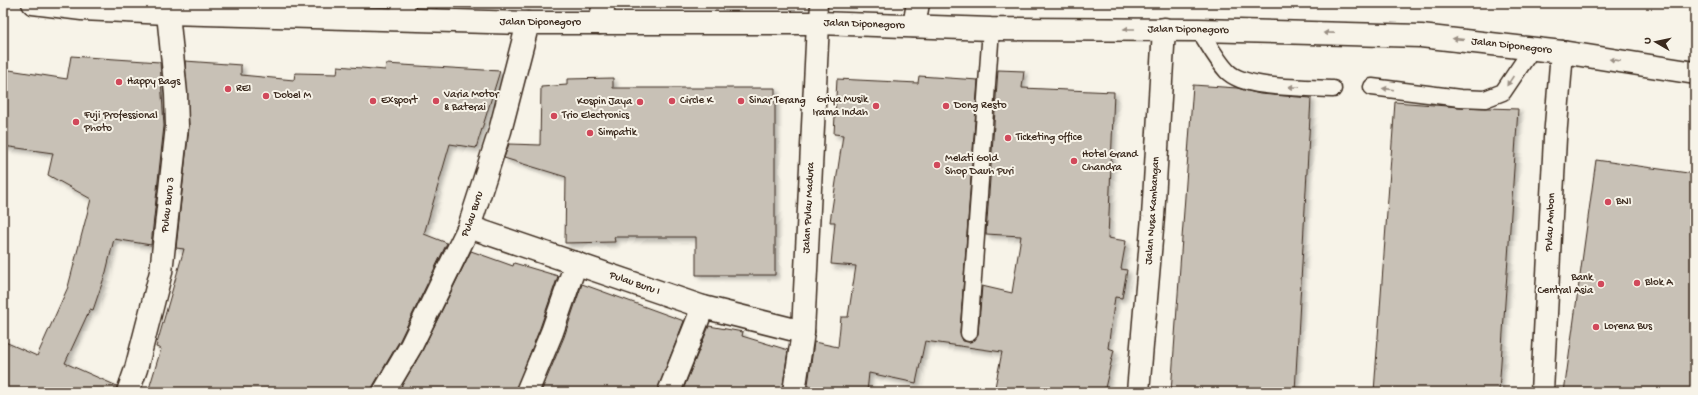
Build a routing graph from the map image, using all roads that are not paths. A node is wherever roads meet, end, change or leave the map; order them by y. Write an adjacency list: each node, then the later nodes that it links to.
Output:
1 (32, 3): 3 (street, Jalan Diponegoro)
2 (918, 3): 8 (street)
3 (167, 8): 4 (street, Jalan Diponegoro); 22 (street, Pulau Buru 3)
4 (403, 11): 7 (street, Jalan Diponegoro)
5 (602, 13): 6 (street, Jalan Diponegoro); 7 (street, Jalan Diponegoro)
6 (819, 13): 8 (street, Jalan Diponegoro); 20 (street, Jalan Pulau Madura)
7 (528, 23): 17 (street, Pulau Buru)
8 (914, 26): 9 (street, Jalan Diponegoro)
9 (991, 29): 10 (street, Jalan Diponegoro, one-way to 9); 21 (lane)
10 (1164, 30): 11 (street, Jalan Diponegoro); 27 (street, Jalan Nusa Kambangan)
11 (1199, 30): 12 (street, Jalan Diponegoro, one-way to 11); 16 (lane, one-way to 11)
12 (1532, 49): 13 (street, Jalan Diponegoro); 15 (lane, one-way to 15)
13 (1562, 52): 14 (street, Jalan Diponegoro, one-way to 13); 28 (street, Pulau Ambon)
14 (1695, 73)
15 (1372, 87)
16 (1333, 89)
17 (469, 227): 18 (street, Pulau Buru I); 23 (street, Pulau Buru)
18 (576, 263): 19 (street, Pulau Buru I); 24 (street)
19 (703, 307): 20 (street, Pulau Buru I); 25 (street)
20 (803, 332): 26 (street, Jalan Pulau Madura)
21 (969, 332)
22 (128, 392)
23 (384, 392)
24 (527, 392)
25 (669, 392)
26 (794, 392)
27 (1138, 392)
28 (1542, 392)

